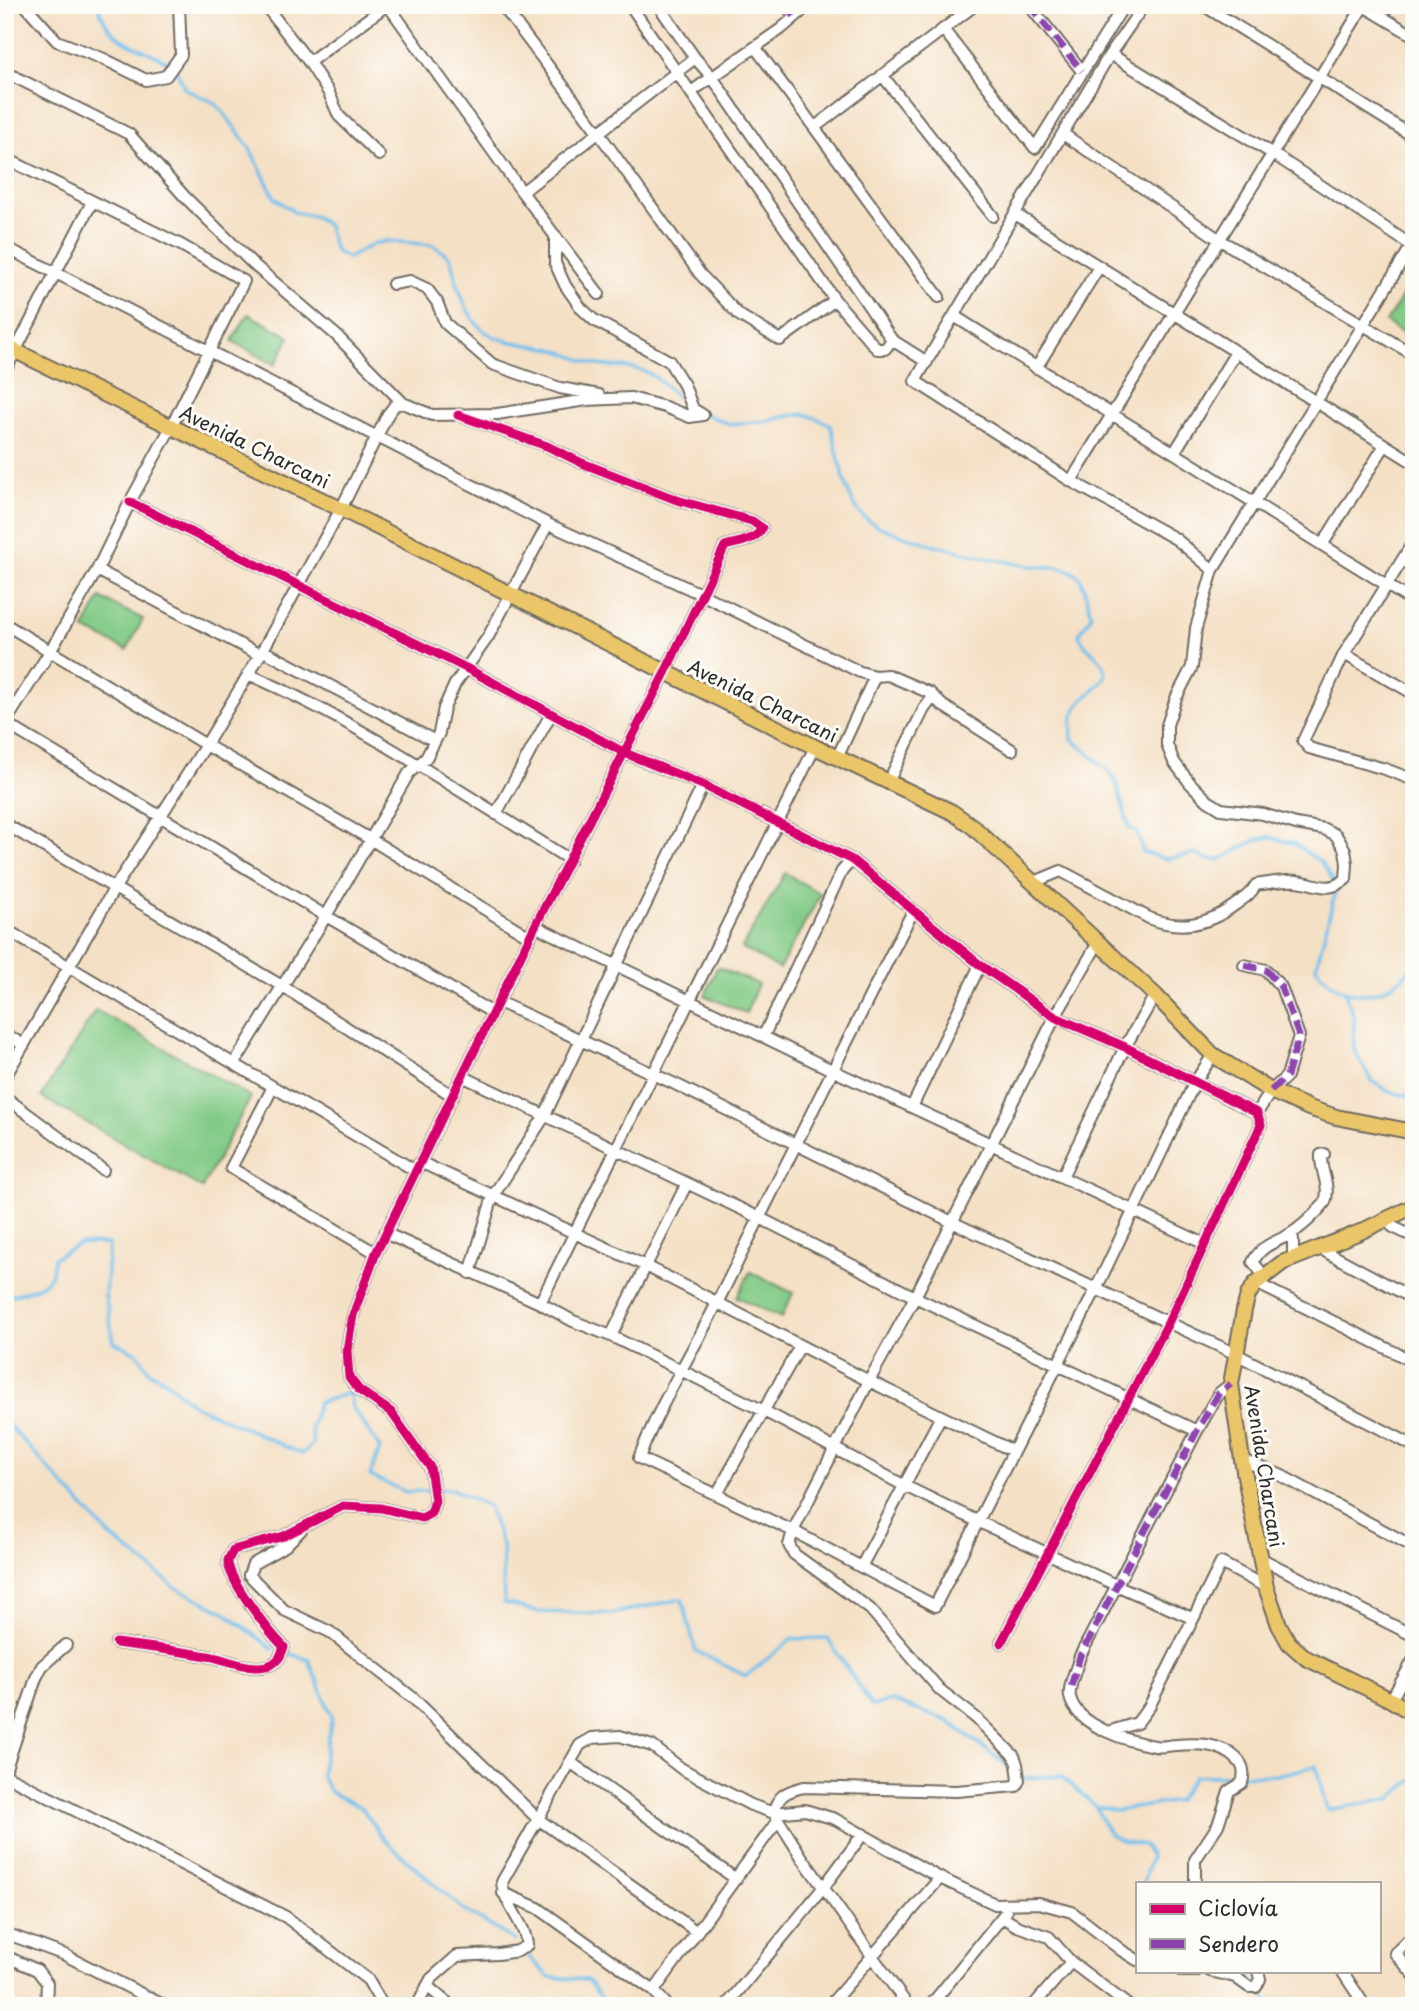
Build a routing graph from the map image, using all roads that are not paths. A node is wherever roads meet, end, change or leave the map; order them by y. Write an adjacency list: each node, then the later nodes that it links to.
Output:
1 (25, 5): 2 (street)
2 (179, 5)
3 (265, 5): 22 (street)
4 (388, 5): 22 (street); 37 (street)
5 (502, 5): 31 (street)
6 (630, 5): 25 (street)
7 (658, 5): 21 (street)
8 (786, 5): 16 (street)
9 (809, 5): 16 (street)
10 (975, 5): 17 (street)
11 (1029, 5): 23 (street)
12 (1124, 5): 23 (street)
13 (1144, 5): 20 (street)
14 (1203, 5): 28 (street)
15 (1363, 6): 18 (street); 28 (street)
16 (795, 17): 19 (street)
17 (943, 29): 23 (street); 26 (street)
18 (1414, 36)
19 (755, 47): 27 (street); 30 (street)
20 (1110, 54): 32 (street); 34 (street)
21 (695, 58): 25 (street); 27 (street)
22 (309, 62): 35 (street)
23 (1082, 71)
24 (5, 72): 64 (street)
25 (677, 72): 29 (street); 31 (street)
26 (882, 75): 30 (street); 40 (street)
27 (712, 77): 29 (street); 54 (street)
28 (1319, 79): 33 (street); 34 (street)
29 (691, 92): 50 (street)
30 (815, 127): 49 (street)
31 (598, 132): 37 (street); 50 (street)
32 (1063, 134): 39 (street); 42 (street)
33 (1414, 136)
34 (1273, 154): 42 (street); 43 (street)
35 (379, 155)
36 (5, 158): 38 (street)
37 (522, 191): 41 (street)
38 (92, 202): 46 (street); 56 (street)
39 (1014, 215): 45 (street); 52 (street)
40 (993, 216)
41 (555, 235): 48 (street); 62 (street)
42 (1220, 240): 51 (street); 53 (street)
43 (1413, 245): 53 (street)
44 (5, 247): 46 (street)
45 (1099, 267): 51 (street); 60 (street)
46 (55, 272): 55 (street); 56 (street)
47 (393, 284): 62 (street)
48 (599, 294)
49 (939, 297)
50 (835, 300): 54 (street)
51 (1175, 314): 57 (street); 65 (street)
52 (954, 316): 59 (street); 60 (street)
53 (1363, 324): 58 (street); 63 (street)
54 (892, 340): 59 (street)
55 (10, 349): 61 (street); 67 (main road, Avenida Charcani)
56 (210, 351): 67 (street); 68 (street)
57 (1236, 352): 63 (street); 70 (street)
58 (1414, 355)
59 (927, 362): 72 (street)
60 (1037, 368): 65 (street)
61 (5, 371)
62 (615, 398): 66 (street)
63 (1315, 402): 69 (street); 74 (street)
64 (404, 403): 66 (street); 68 (street)
65 (1112, 414): 70 (street); 72 (street)
66 (458, 415): 84 (street)
67 (172, 427): 73 (street); 75 (main road, Avenida Charcani)
68 (379, 437): 75 (street); 76 (street)
69 (1385, 445): 71 (street); 78 (street)
70 (1174, 453): 74 (street)
71 (1414, 463)
72 (1071, 481): 80 (street)
73 (130, 502): 79 (street); 82 (street)
74 (1253, 502): 78 (street); 80 (street)
75 (341, 509): 82 (street); 83 (main road, Avenida Charcani)
76 (548, 524): 83 (street); 84 (street)
77 (1414, 541): 81 (street)
78 (1322, 545): 81 (street)
79 (97, 570): 87 (street); 88 (street)
80 (1213, 570): 115 (street)
81 (1386, 585): 85 (street); 89 (street)
82 (297, 586): 88 (street); 90 (street)
83 (510, 594): 90 (street); 91 (main road, Avenida Charcani)
84 (703, 595): 91 (street); 93 (street)
85 (1414, 602)
86 (5, 624): 87 (street)
87 (51, 650): 97 (street); 99 (street)
88 (261, 652): 92 (street); 98 (street)
89 (1344, 654): 94 (street); 105 (street)
90 (466, 668): 96 (street); 98 (street)
91 (665, 673): 100 (main road, Avenida Charcani); 102 (street)
92 (248, 674): 99 (street); 104 (street)
93 (875, 676): 95 (street); 103 (street)
94 (1414, 694)
95 (933, 697): 101 (street); 106 (street)
96 (551, 714): 102 (street); 108 (street)
97 (5, 723): 109 (street)
98 (435, 741): 104 (street)
99 (206, 745): 109 (street); 112 (street)
100 (815, 747): 103 (main road, Avenida Charcani); 110 (street)
101 (1012, 750)
102 (625, 753): 107 (street); 113 (street)
103 (837, 758): 106 (main road, Avenida Charcani)
104 (418, 765): 108 (street); 112 (street)
105 (1414, 780)
106 (888, 782): 115 (main road, Avenida Charcani)
107 (703, 785): 110 (street); 123 (street)
108 (496, 814): 113 (street)
109 (159, 817): 116 (street); 118 (street)
110 (776, 822): 114 (street); 129 (street)
111 (5, 824): 116 (street)
112 (370, 839): 118 (street); 121 (street)
113 (570, 860): 119 (street)
114 (852, 860): 117 (street); 134 (street)
115 (1032, 883): 122 (main road, Avenida Charcani)
116 (114, 889): 126 (street); 127 (street)
117 (913, 911): 124 (street); 140 (street)
118 (326, 916): 127 (street); 131 (street)
119 (535, 926): 121 (street); 123 (street)
120 (5, 929): 126 (street)
121 (530, 937): 130 (street)
122 (1098, 943): 128 (main road, Avenida Charcani); 132 (street)
123 (615, 965): 129 (street); 135 (street)
124 (980, 965): 132 (street); 149 (street)
125 (1244, 965): 146 (street)
126 (70, 966): 136 (street); 139 (street)
127 (282, 986): 139 (street); 147 (street)
128 (1155, 995): 137 (street); 138 (main road, Avenida Charcani)
129 (689, 1000): 134 (street); 141 (street)
130 (499, 1002): 131 (street); 135 (street)
131 (493, 1013): 142 (street)
132 (1055, 1017): 137 (street); 154 (street)
133 (5, 1034): 136 (street)
134 (764, 1035): 140 (street)
135 (580, 1040): 141 (street); 151 (street)
136 (23, 1045): 143 (street)
137 (1125, 1047): 144 (street); 159 (street)
138 (1213, 1055): 144 (street); 146 (main road, Avenida Charcani)
139 (234, 1064): 145 (street)
140 (832, 1070): 149 (street); 153 (street)
141 (653, 1074): 153 (street); 155 (street)
142 (463, 1076): 147 (street); 151 (street)
143 (5, 1077)
144 (1195, 1082): 150 (street); 163 (street)
145 (273, 1087): 157 (street); 173 (street)
146 (1271, 1091): 150 (street); 152 (main road, Avenida Charcani)
147 (453, 1096): 157 (street)
148 (5, 1097): 158 (street)
149 (912, 1107): 154 (street)
150 (1257, 1113): 171 (street)
151 (544, 1117): 155 (street); 161 (street)
152 (1414, 1132)
153 (796, 1144): 164 (street); 166 (street)
154 (991, 1144): 159 (street); 166 (street)
155 (617, 1149): 160 (street); 169 (street)
156 (1324, 1153): 168 (street)
157 (418, 1167): 161 (street); 167 (street)
158 (103, 1170)
159 (1062, 1177): 163 (street)
160 (687, 1183): 164 (street); 175 (street)
161 (493, 1196): 169 (street); 176 (street)
162 (1414, 1206): 165 (main road)
163 (1133, 1211): 171 (street); 178 (street)
164 (758, 1217): 179 (street); 182 (street)
165 (1385, 1219): 170 (street); 172 (main road)
166 (952, 1222): 178 (street); 179 (street)
167 (385, 1233): 173 (street); 176 (street)
168 (1290, 1234): 174 (street); 177 (street)
169 (575, 1235): 175 (street); 181 (street)
170 (1412, 1235)
171 (1205, 1244): 183 (street)
172 (1319, 1248): 174 (main road); 180 (street)
173 (376, 1253): 202 (street)
174 (1293, 1259): 177 (main road)
175 (646, 1266): 182 (street); 184 (street)
176 (470, 1273): 181 (street)
177 (1260, 1280): 186 (main road, Avenida Charcani); 187 (street)
178 (1096, 1289): 183 (street); 188 (street)
179 (915, 1297): 188 (street); 190 (street)
180 (1414, 1299)
181 (540, 1303): 184 (street)
182 (717, 1303): 185 (street); 189 (street)
183 (1168, 1323): 186 (street); 192 (street)
184 (611, 1336): 189 (street)
185 (800, 1346): 190 (street); 193 (street)
186 (1236, 1354): 191 (main road, Avenida Charcani); 196 (street)
187 (1414, 1362)
188 (1059, 1365): 192 (street); 198 (street)
189 (680, 1370): 193 (street); 201 (street)
190 (869, 1381): 194 (street); 197 (street)
191 (1231, 1384): 195 (street); 199 (main road, Avenida Charcani)
192 (1128, 1398): 195 (street); 206 (street)
193 (764, 1411): 197 (street); 201 (street)
194 (941, 1416): 198 (street); 200 (street)
195 (1197, 1432): 209 (street)
196 (1414, 1446)
197 (836, 1450): 200 (street); 204 (street)
198 (1013, 1451): 203 (street)
199 (1242, 1460): 205 (street); 207 (main road, Avenida Charcani)
200 (905, 1486): 203 (street); 208 (street)
201 (718, 1494): 204 (street)
202 (311, 1521): 213 (street); 223 (street)
203 (977, 1521): 206 (street); 208 (street)
204 (793, 1531): 208 (street); 222 (street)
205 (1414, 1547)
206 (1049, 1552): 209 (street); 214 (street)
207 (1260, 1558): 210 (main road, Avenida Charcani); 212 (street)
208 (861, 1567)
209 (1118, 1586): 211 (street); 219 (street)
210 (1266, 1587): 211 (street); 217 (main road, Avenida Charcani)
211 (1192, 1618): 219 (street)
212 (1414, 1636)
213 (116, 1643)
214 (1001, 1643)
215 (66, 1645): 221 (street)
216 (1414, 1660): 217 (street)
217 (1391, 1700): 218 (main road, Avenida Charcani)
218 (1414, 1714)
219 (1107, 1732): 227 (street)
220 (570, 1762): 222 (street); 223 (street); 226 (street)
221 (5, 1773): 247 (street)
222 (776, 1816): 224 (street); 226 (street); 228 (street)
223 (538, 1819): 229 (street); 232 (street)
224 (863, 1834): 225 (street); 228 (street)
225 (940, 1878): 230 (street); 235 (street)
226 (736, 1879): 232 (street)
227 (1195, 1882)
228 (823, 1888): 235 (street); 251 (street)
229 (503, 1892): 243 (street); 244 (street)
230 (1012, 1904): 231 (street); 237 (street)
231 (1002, 1917): 238 (street); 254 (street)
232 (697, 1932): 244 (street)
233 (5, 1933): 246 (street)
234 (1414, 1935): 242 (street)
235 (871, 1955): 252 (street); 253 (street)
236 (5, 1956): 245 (street)
237 (1136, 1959)
238 (1071, 1962): 255 (street); 256 (street)
239 (1214, 1972): 240 (street)
240 (1258, 1972)
241 (1343, 1972): 257 (street)
242 (1414, 1975)
243 (427, 1986): 248 (street); 249 (street)
244 (654, 1991): 250 (street)
245 (46, 2006)
246 (164, 2006)
247 (383, 2006)
248 (416, 2006)
249 (451, 2006)
250 (668, 2006)
251 (726, 2006)
252 (829, 2006)
253 (908, 2006)
254 (930, 2006)
255 (1032, 2006)
256 (1129, 2006)
257 (1365, 2006)

